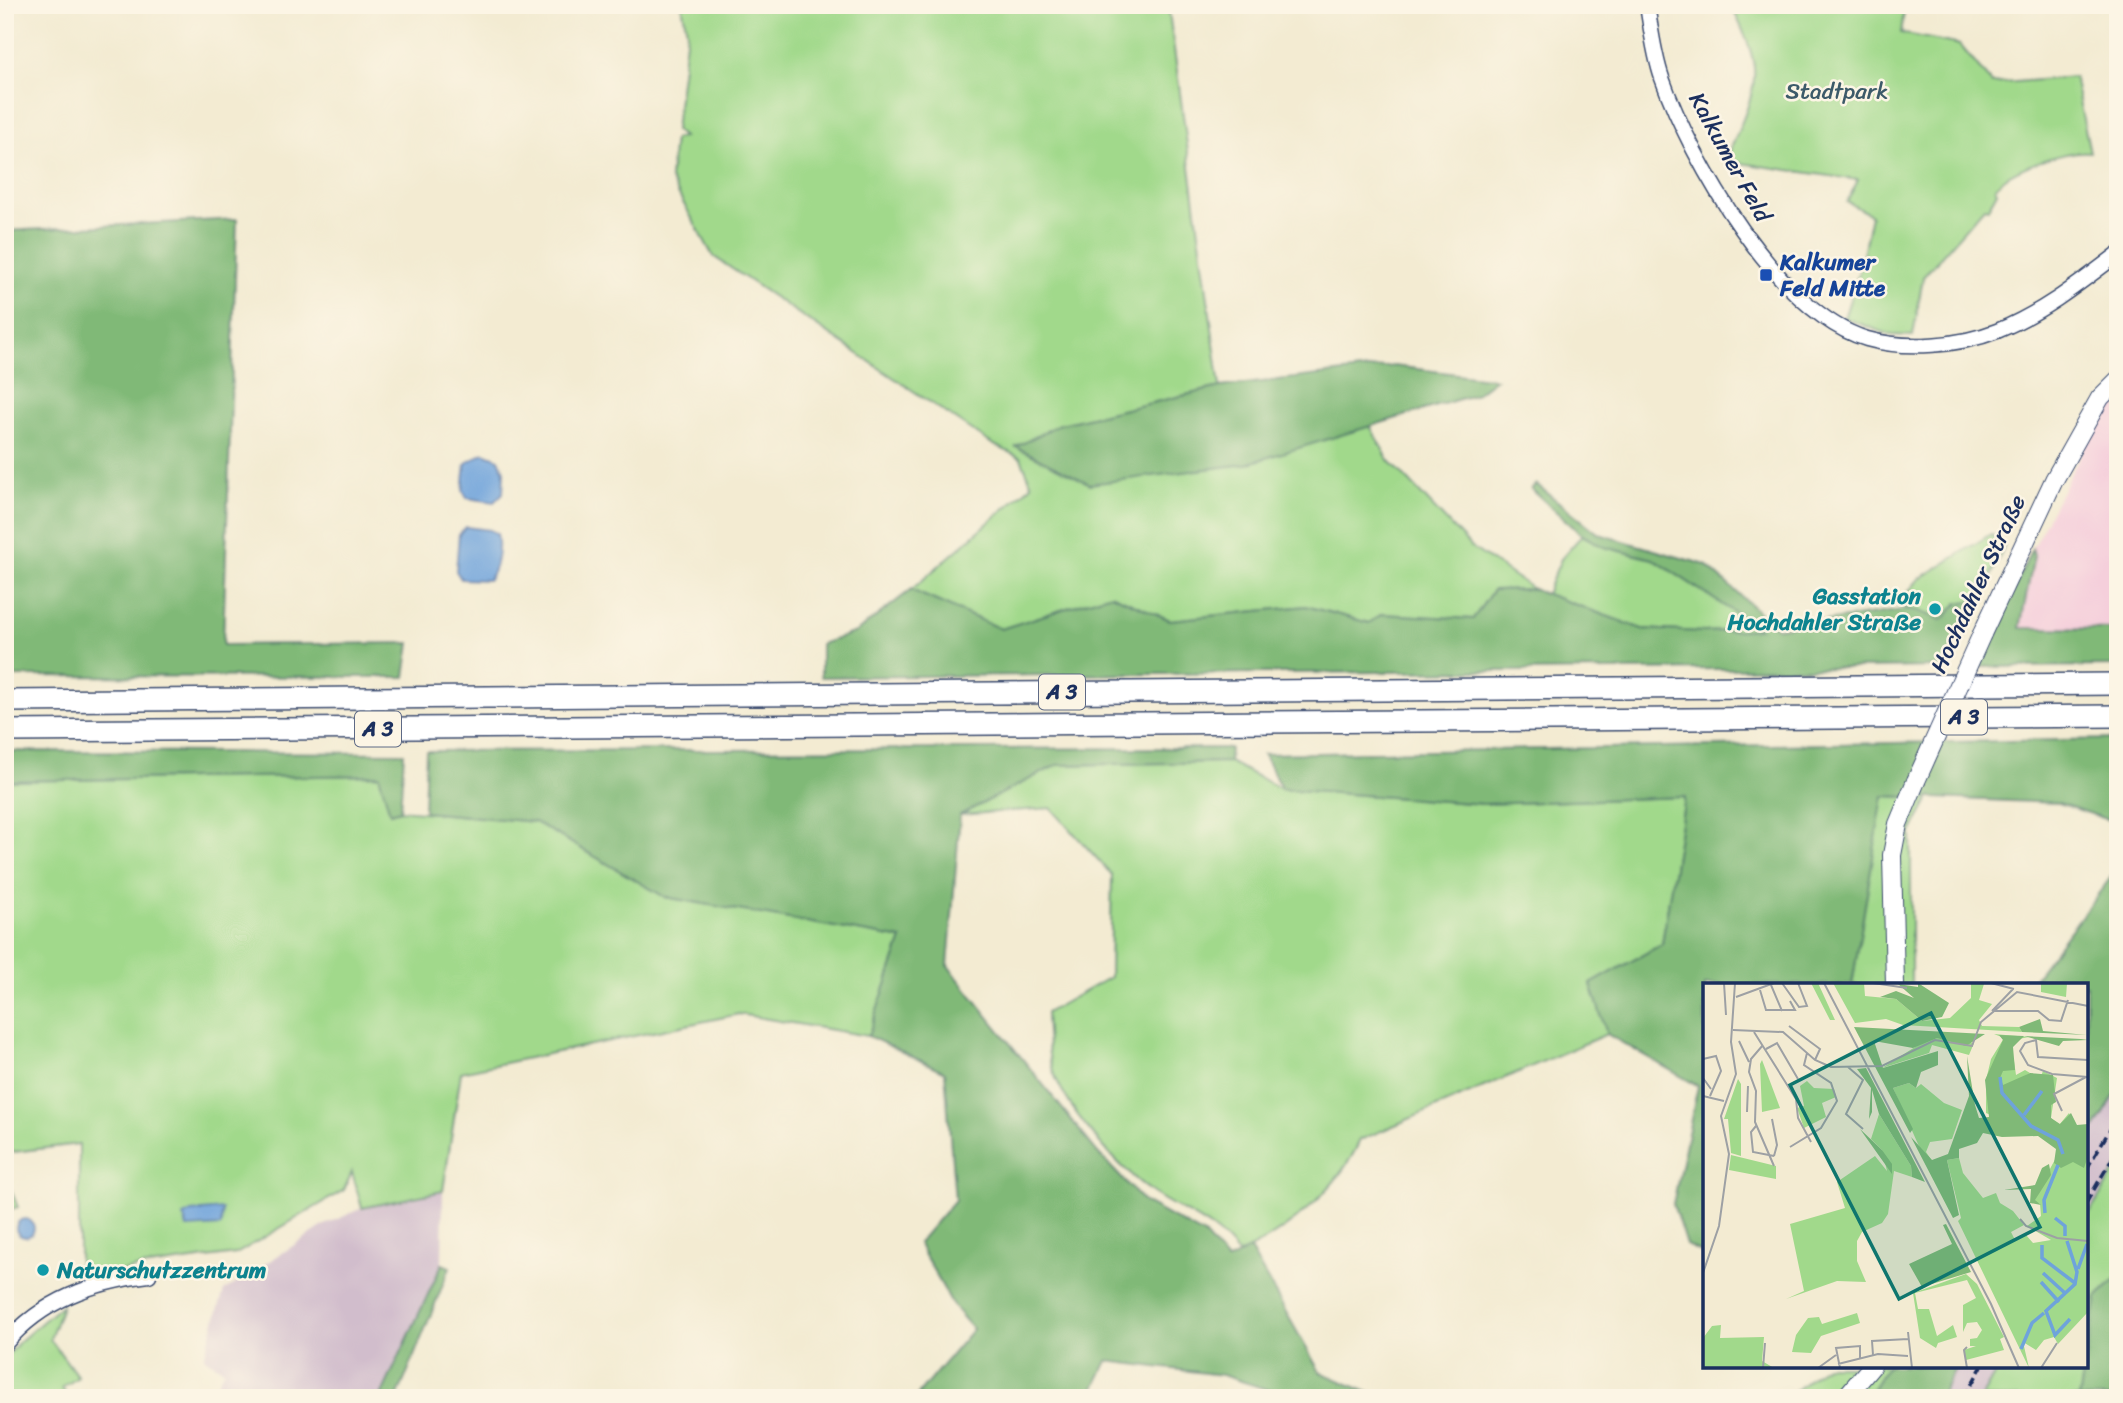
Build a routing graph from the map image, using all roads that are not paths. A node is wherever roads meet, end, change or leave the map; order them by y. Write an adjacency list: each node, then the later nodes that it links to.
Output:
1 (1647, 5): 2 (street, Kalkumer Feld)
2 (2118, 254)
3 (2118, 380): 8 (main road, Hochdahler Straße, bridge)
4 (2118, 684): 5 (highway, A 3)
5 (5, 701)
6 (2118, 716): 7 (highway, A 3)
7 (5, 732)
8 (1895, 983)
9 (149, 1275): 10 (street)
10 (5, 1344)
11 (1870, 1368): 12 (main road)
12 (1845, 1398)

